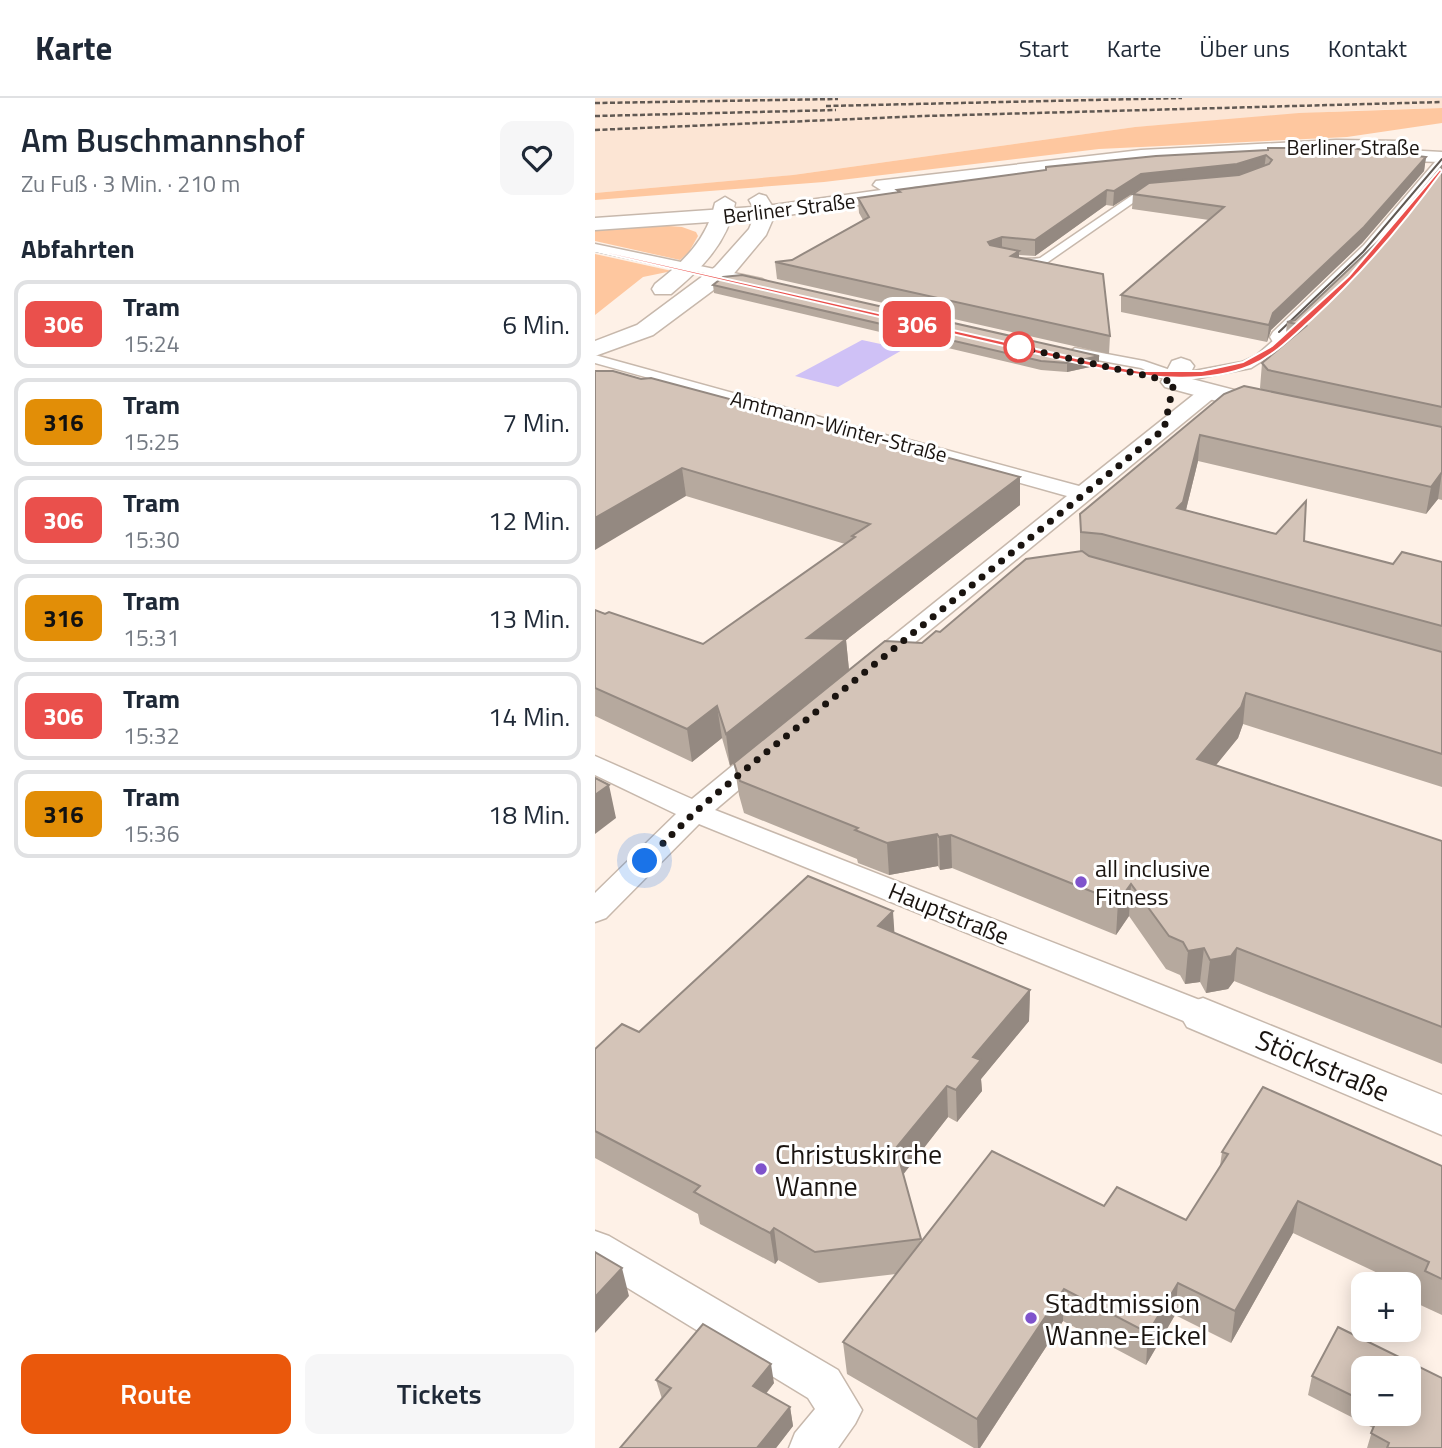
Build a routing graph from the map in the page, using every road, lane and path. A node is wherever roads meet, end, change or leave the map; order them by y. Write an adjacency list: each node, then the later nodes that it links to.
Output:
1 (1442, 147): 5 (main road, Berliner Straße)
2 (1442, 158): 5 (main road, Berliner Straße)
3 (1442, 166): 14 (main road)
4 (1164, 190): 10 (lane)
5 (762, 206): 6 (main road, Berliner Straße); 12 (main road)
6 (725, 209): 7 (main road, Berliner Straße); 8 (main road, Berliner Straße); 11 (main road)
7 (595, 213)
8 (595, 225)
9 (595, 247): 11 (lane)
10 (1005, 261)
11 (689, 268): 12 (lane); 15 (main road)
12 (719, 275): 13 (lane); 15 (main road)
13 (774, 288)
14 (1282, 337): 16 (lane)
15 (595, 352): 20 (lane, Amtmann-Winter-Straße)
16 (1177, 375): 16 (lane); 17 (main road); 19 (street)
17 (1209, 392): 18 (main road); 19 (street)
18 (1297, 413)
19 (1164, 429): 21 (street)
20 (891, 441): 21 (street, Amtmann-Winter-Straße)
21 (1083, 494): 22 (street)
22 (1013, 551): 23 (street); 24 (street)
23 (1037, 558)
24 (853, 681)
25 (779, 742): 27 (street)
26 (595, 764): 27 (street, Hauptstraße)
27 (695, 812): 28 (street); 29 (street, Hauptstraße)
28 (595, 911)
29 (1203, 1014): 30 (main road, Stöckstraße)
30 (1442, 1116)
31 (595, 1248): 32 (street)
32 (811, 1448)

